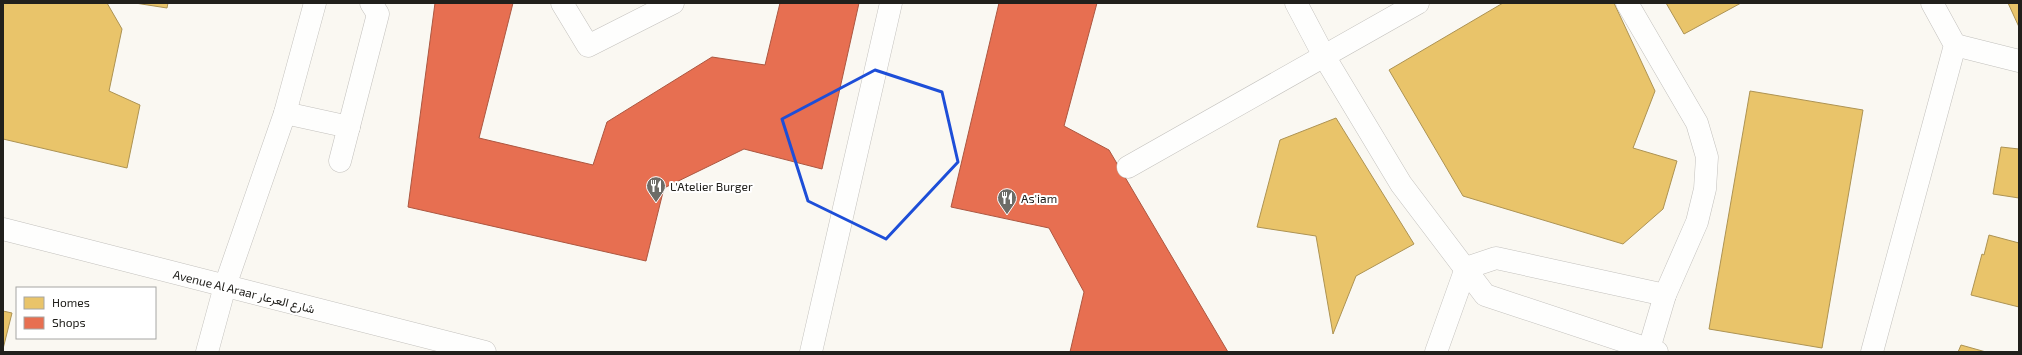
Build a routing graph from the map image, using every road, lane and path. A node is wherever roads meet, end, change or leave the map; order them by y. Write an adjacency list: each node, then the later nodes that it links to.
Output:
1 (315, 3): 13 (street)
2 (371, 3): 14 (street)
3 (562, 3): 4 (street)
4 (673, 3)
5 (891, 3): 24 (street)
6 (1296, 3): 11 (street)
7 (1418, 3): 11 (street)
8 (1627, 3): 20 (street)
9 (1932, 3): 10 (street)
10 (1955, 45): 12 (street); 26 (street)
11 (1324, 56): 16 (street); 18 (street)
12 (2019, 61)
13 (285, 113): 14 (street); 19 (street)
14 (349, 128): 15 (street)
15 (340, 161)
16 (1128, 167)
17 (3, 229): 19 (street, Avenue Al Araar شارع العرعار)
18 (1466, 268): 20 (street); 21 (street); 25 (street)
19 (225, 286): 22 (street); 23 (street, Avenue Al Araar شارع العرعار)
20 (1665, 295): 21 (street)
21 (1653, 350)
22 (207, 352)
23 (485, 352)
24 (811, 352)
25 (1436, 352)
26 (1872, 352)

